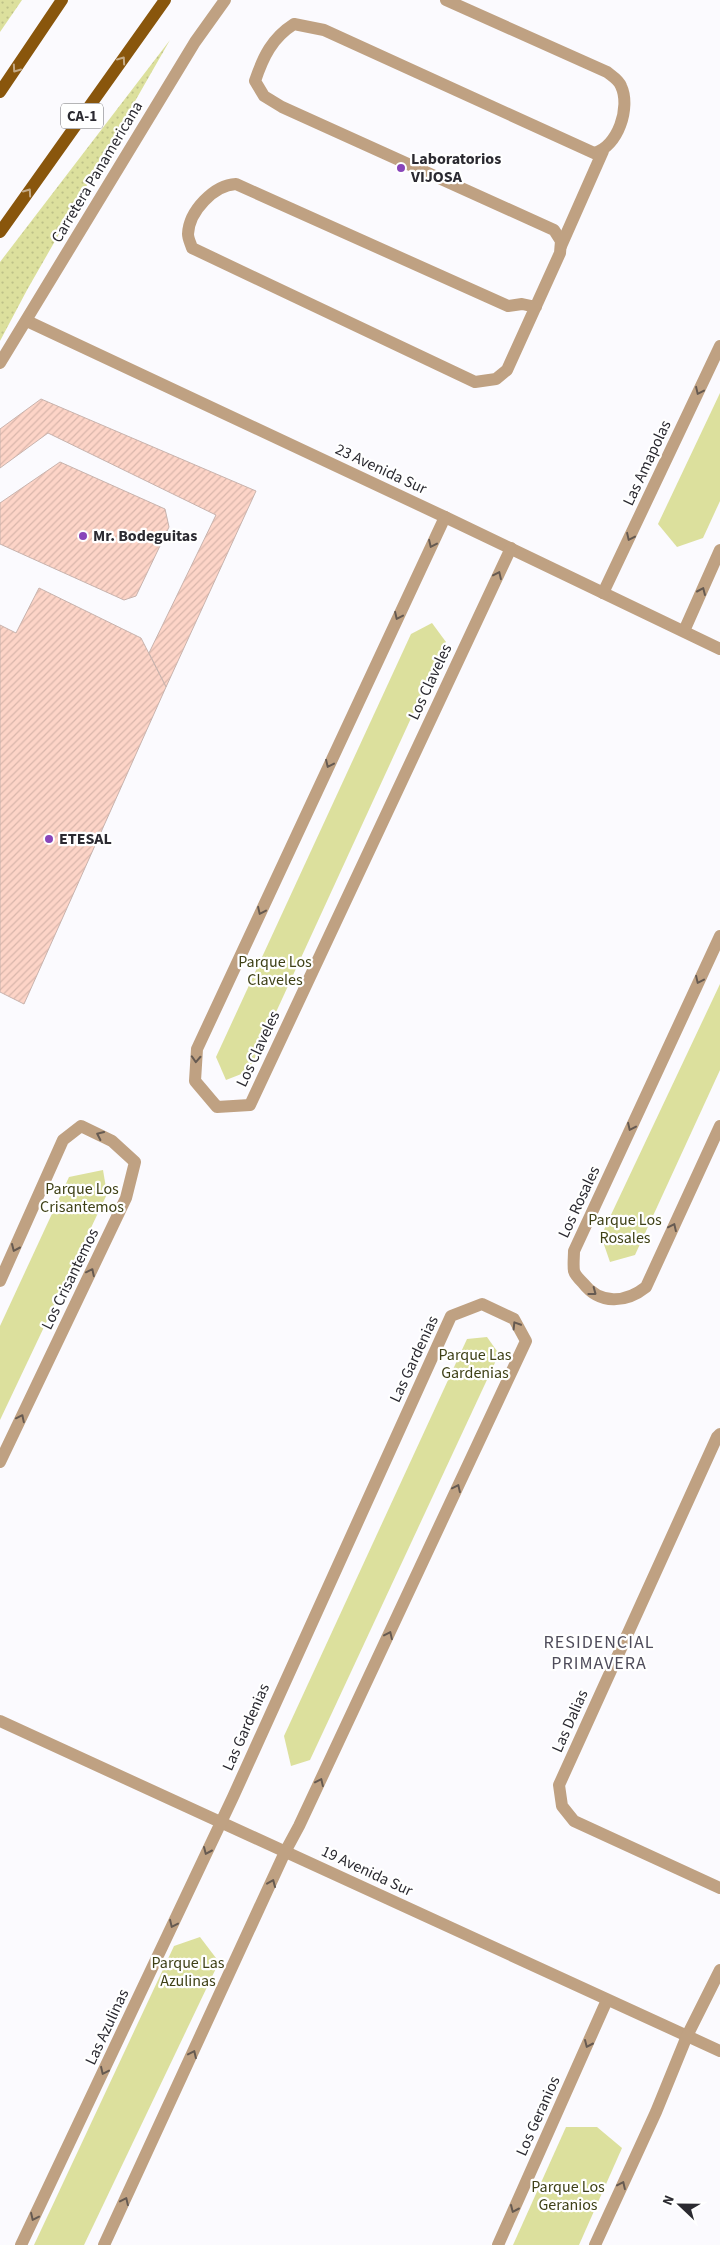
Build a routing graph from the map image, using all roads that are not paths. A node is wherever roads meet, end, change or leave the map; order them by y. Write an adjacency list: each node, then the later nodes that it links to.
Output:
1 (62, 0): 6 (main road)
2 (68, 0): 6 (main road)
3 (165, 0): 9 (main road, CA-1, one-way to 3)
4 (225, 0): 12 (street, Carretera Panamericana)
5 (446, 0): 8 (street)
6 (31, 47): 7 (main road, one-way to 7)
7 (0, 92)
8 (603, 151): 10 (street); 10 (street)
9 (0, 232)
10 (561, 246): 11 (street)
11 (536, 307): 11 (street)
12 (27, 321): 14 (street, Carretera Panamericana); 15 (street, 23 Avenida Sur)
13 (720, 346): 18 (street, Las Amapolas, one-way to 18)
14 (0, 363)
15 (445, 516): 16 (street, 23 Avenida Sur); 16 (street, Los Claveles, one-way to 16)
16 (511, 548): 18 (street, 23 Avenida Sur)
17 (720, 550): 19 (street, one-way to 17)
18 (603, 593): 19 (street, 23 Avenida Sur)
19 (684, 631): 20 (street, 23 Avenida Sur)
20 (720, 649)
21 (720, 936): 22 (street, Los Rosales, one-way to 22)
22 (720, 1126)
23 (0, 1281): 25 (street, Los Crisantemos, one-way to 23)
24 (720, 1434): 29 (street, Las Dalias)
25 (0, 1462)
26 (0, 1721): 27 (street, 19 Avenida Sur)
27 (220, 1822): 28 (street, 19 Avenida Sur); 28 (street, Las Gardenias, one-way to 27); 34 (street, Las Azulinas, one-way to 34)
28 (285, 1852): 31 (street, 19 Avenida Sur); 35 (street, one-way to 28)
29 (720, 1888)
30 (720, 1970): 32 (street)
31 (607, 2000): 32 (street, 19 Avenida Sur); 36 (street, Los Geranios, one-way to 36)
32 (687, 2036): 33 (street, 19 Avenida Sur); 37 (street, one-way to 32)
33 (720, 2051)
34 (21, 2245)
35 (104, 2245)
36 (498, 2245)
37 (595, 2245)

